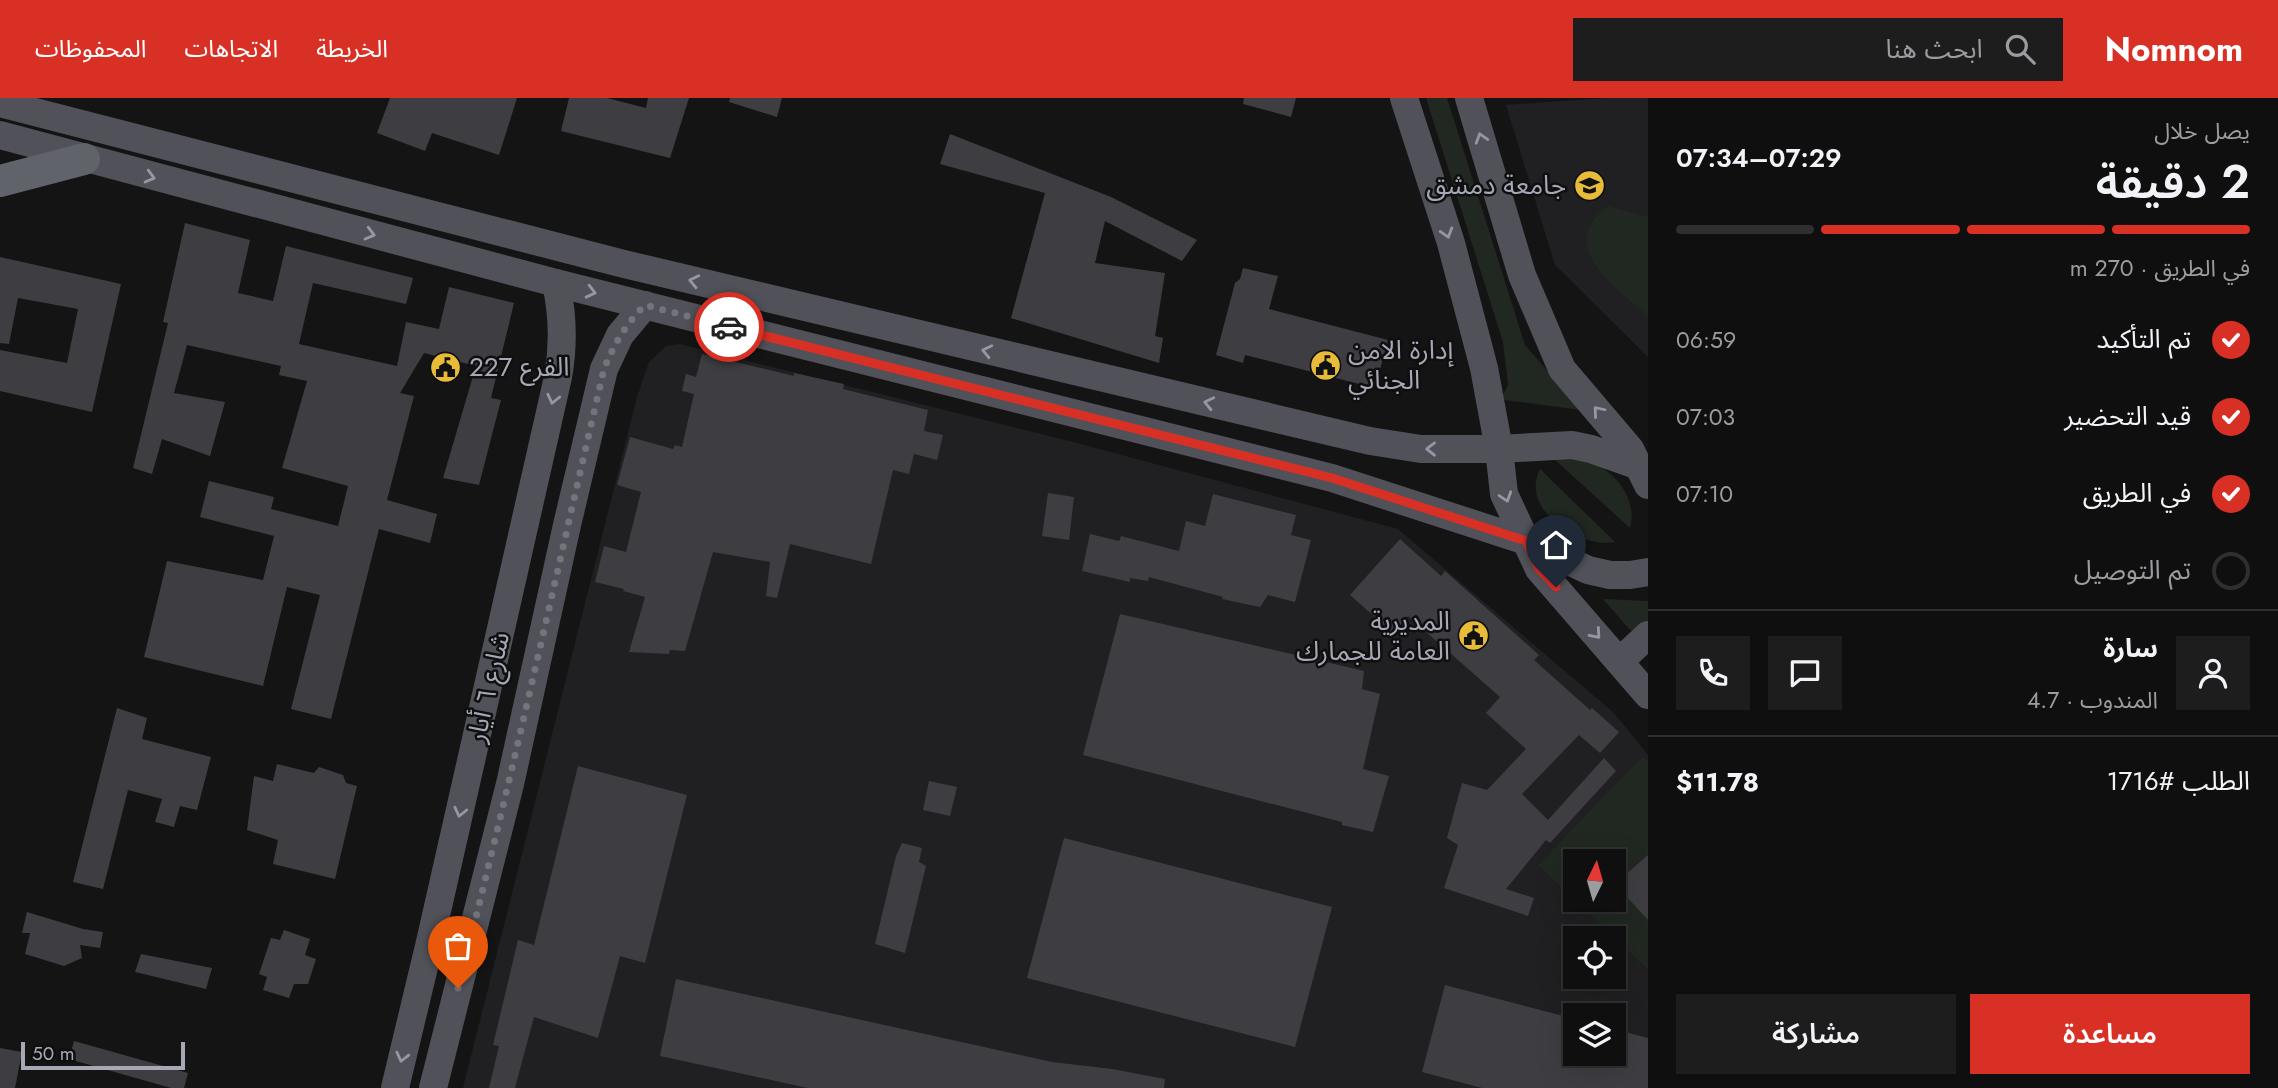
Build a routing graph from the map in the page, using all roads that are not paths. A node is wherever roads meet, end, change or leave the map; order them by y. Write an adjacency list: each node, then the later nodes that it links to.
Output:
1 (1404, 98): 9 (main road, one-way to 9)
2 (1469, 98): 10 (main road, one-way to 2)
3 (0, 103): 9 (main road, one-way to 3)
4 (0, 135): 5 (main road)
5 (85, 159): 6 (highway); 7 (main road, one-way to 7)
6 (0, 181)
7 (556, 283): 8 (main road, one-way to 8); 11 (main road, شارع ٦ أيار, one-way to 11)
8 (645, 305): 12 (main road, شارع ٦ أيار); 13 (main road)
9 (1499, 449): 10 (main road); 13 (main road, one-way to 13)
10 (1643, 475)
11 (526, 516): 12 (main road); 18 (main road, شارع ٦ أيار)
12 (567, 525): 19 (main road, شارع ٦ أيار)
13 (1526, 541): 14 (main road); 16 (main road, one-way to 16)
14 (1648, 572)
15 (1648, 635): 16 (main road)
16 (1620, 661): 17 (main road)
17 (1648, 695)
18 (469, 774): 19 (main road); 20 (main road, شارع ٦ أيار, one-way to 20)
19 (510, 784): 21 (main road, شارع ٦ أيار)
20 (415, 1005): 21 (main road); 22 (main road, شارع ٦ أيار, one-way to 22)
21 (451, 1013): 23 (main road, شارع ٦ أيار)
22 (394, 1088)
23 (433, 1088)

